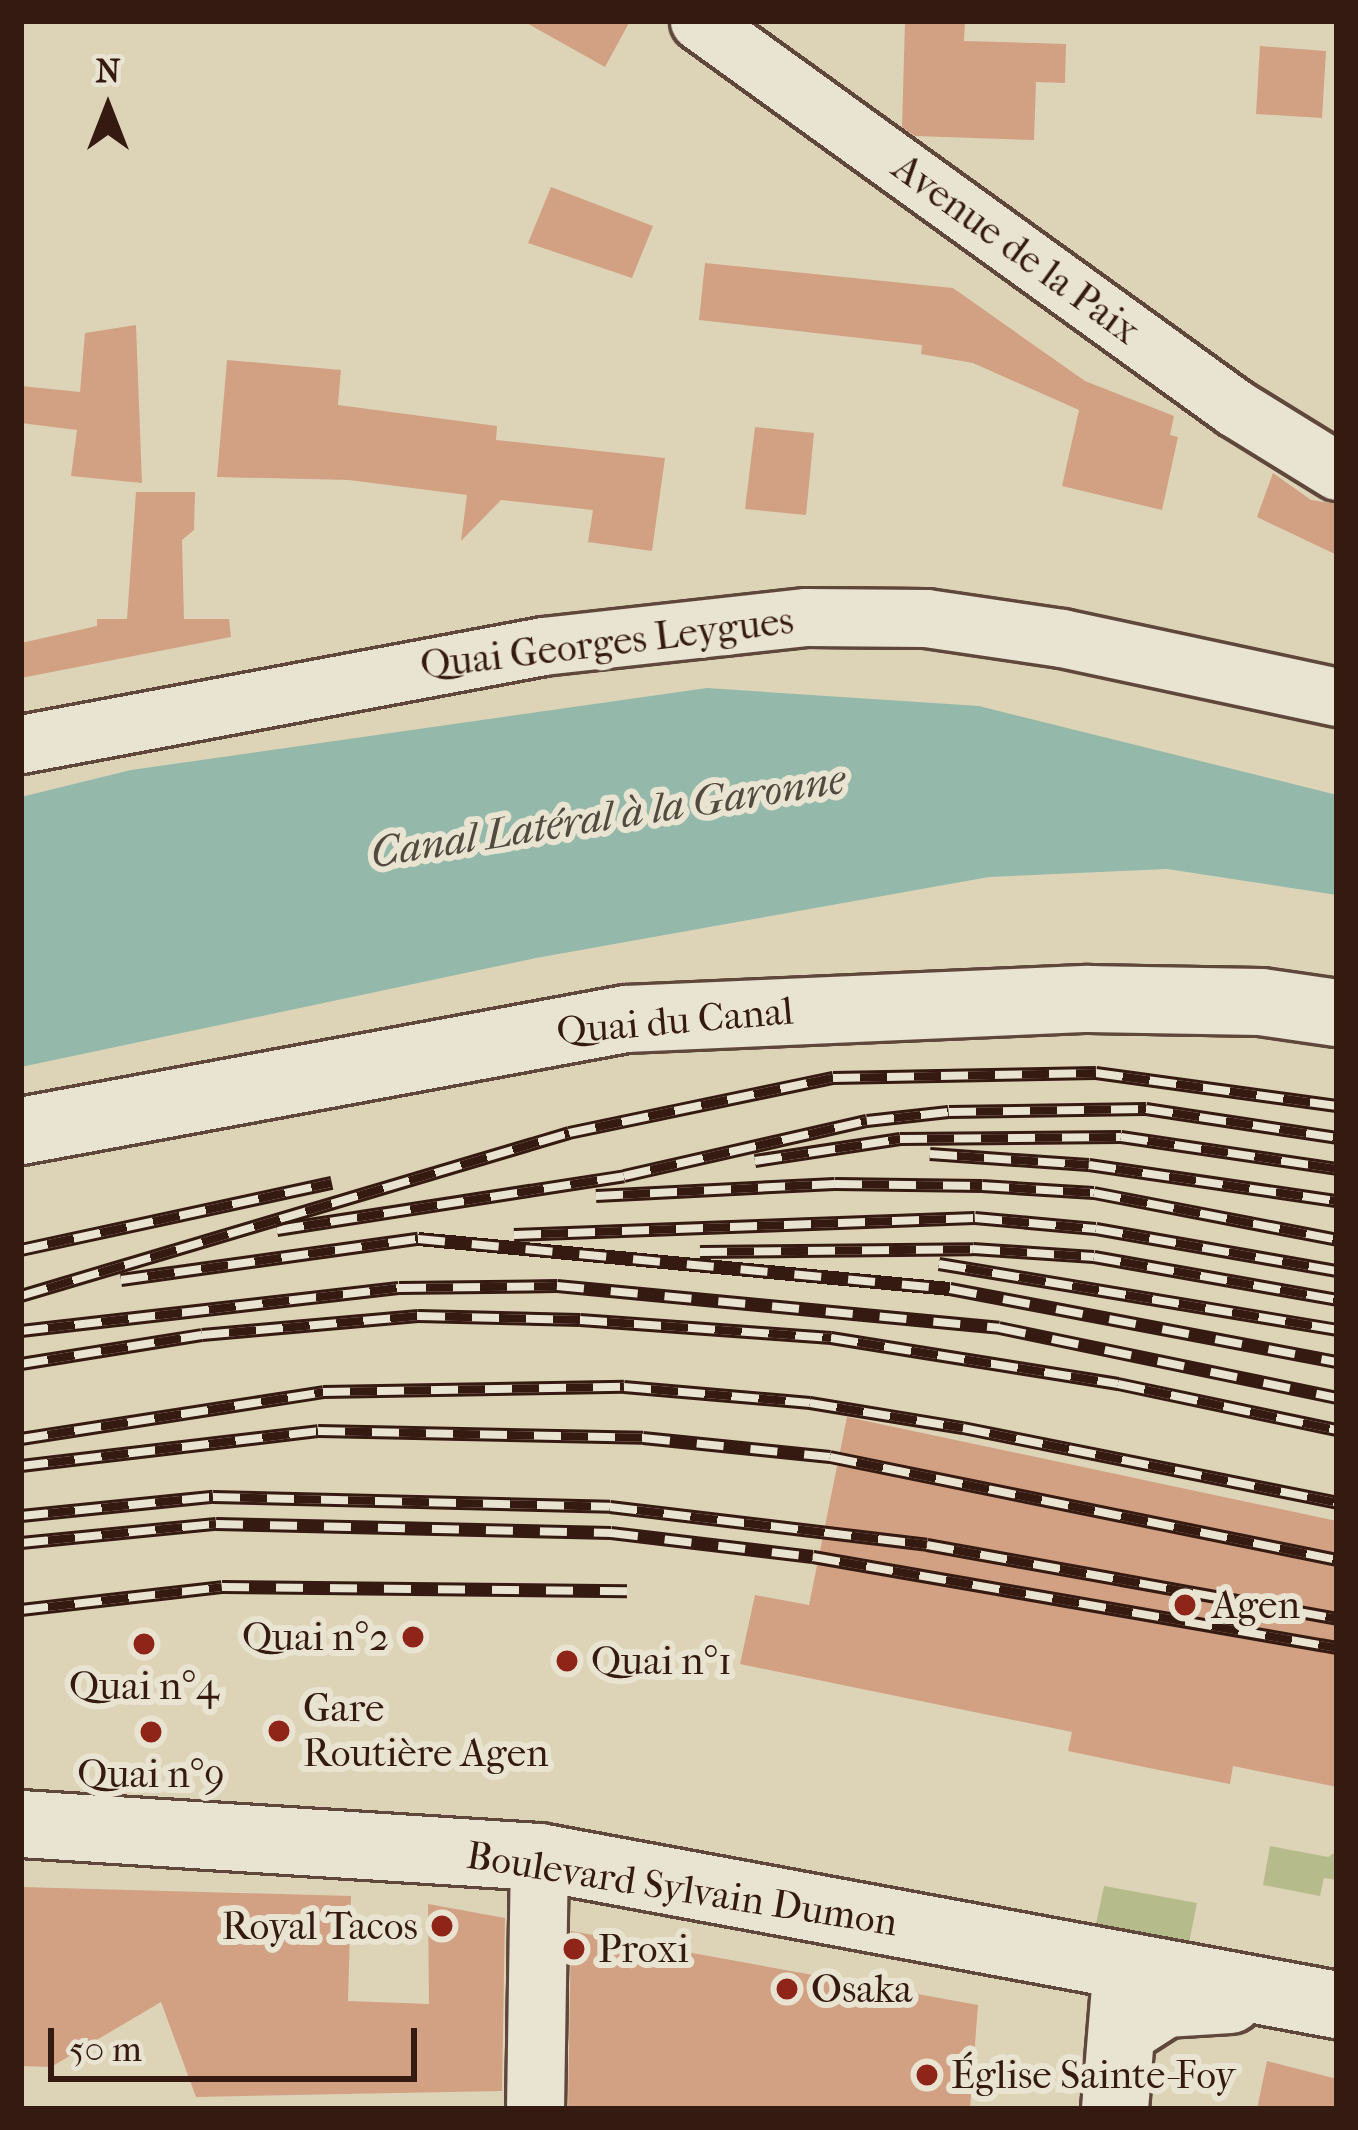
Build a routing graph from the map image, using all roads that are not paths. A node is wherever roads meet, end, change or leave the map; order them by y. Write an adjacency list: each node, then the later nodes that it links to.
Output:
1 (699, 21): 2 (street, Avenue de la Paix)
2 (1337, 471)
3 (1337, 697): 4 (street, Quai Georges Leygues)
4 (21, 744)
5 (1337, 1012): 6 (street, Quai du Canal)
6 (21, 1131)
7 (21, 1823): 8 (street, Boulevard Sylvain Dumon)
8 (539, 1857): 9 (street, Boulevard Sylvain Dumon); 12 (street)
9 (1126, 1966): 10 (street, Boulevard Sylvain Dumon); 11 (street)
10 (1317, 2016): 11 (street)
11 (1123, 2031): 13 (street)
12 (536, 2109)
13 (1115, 2109)

